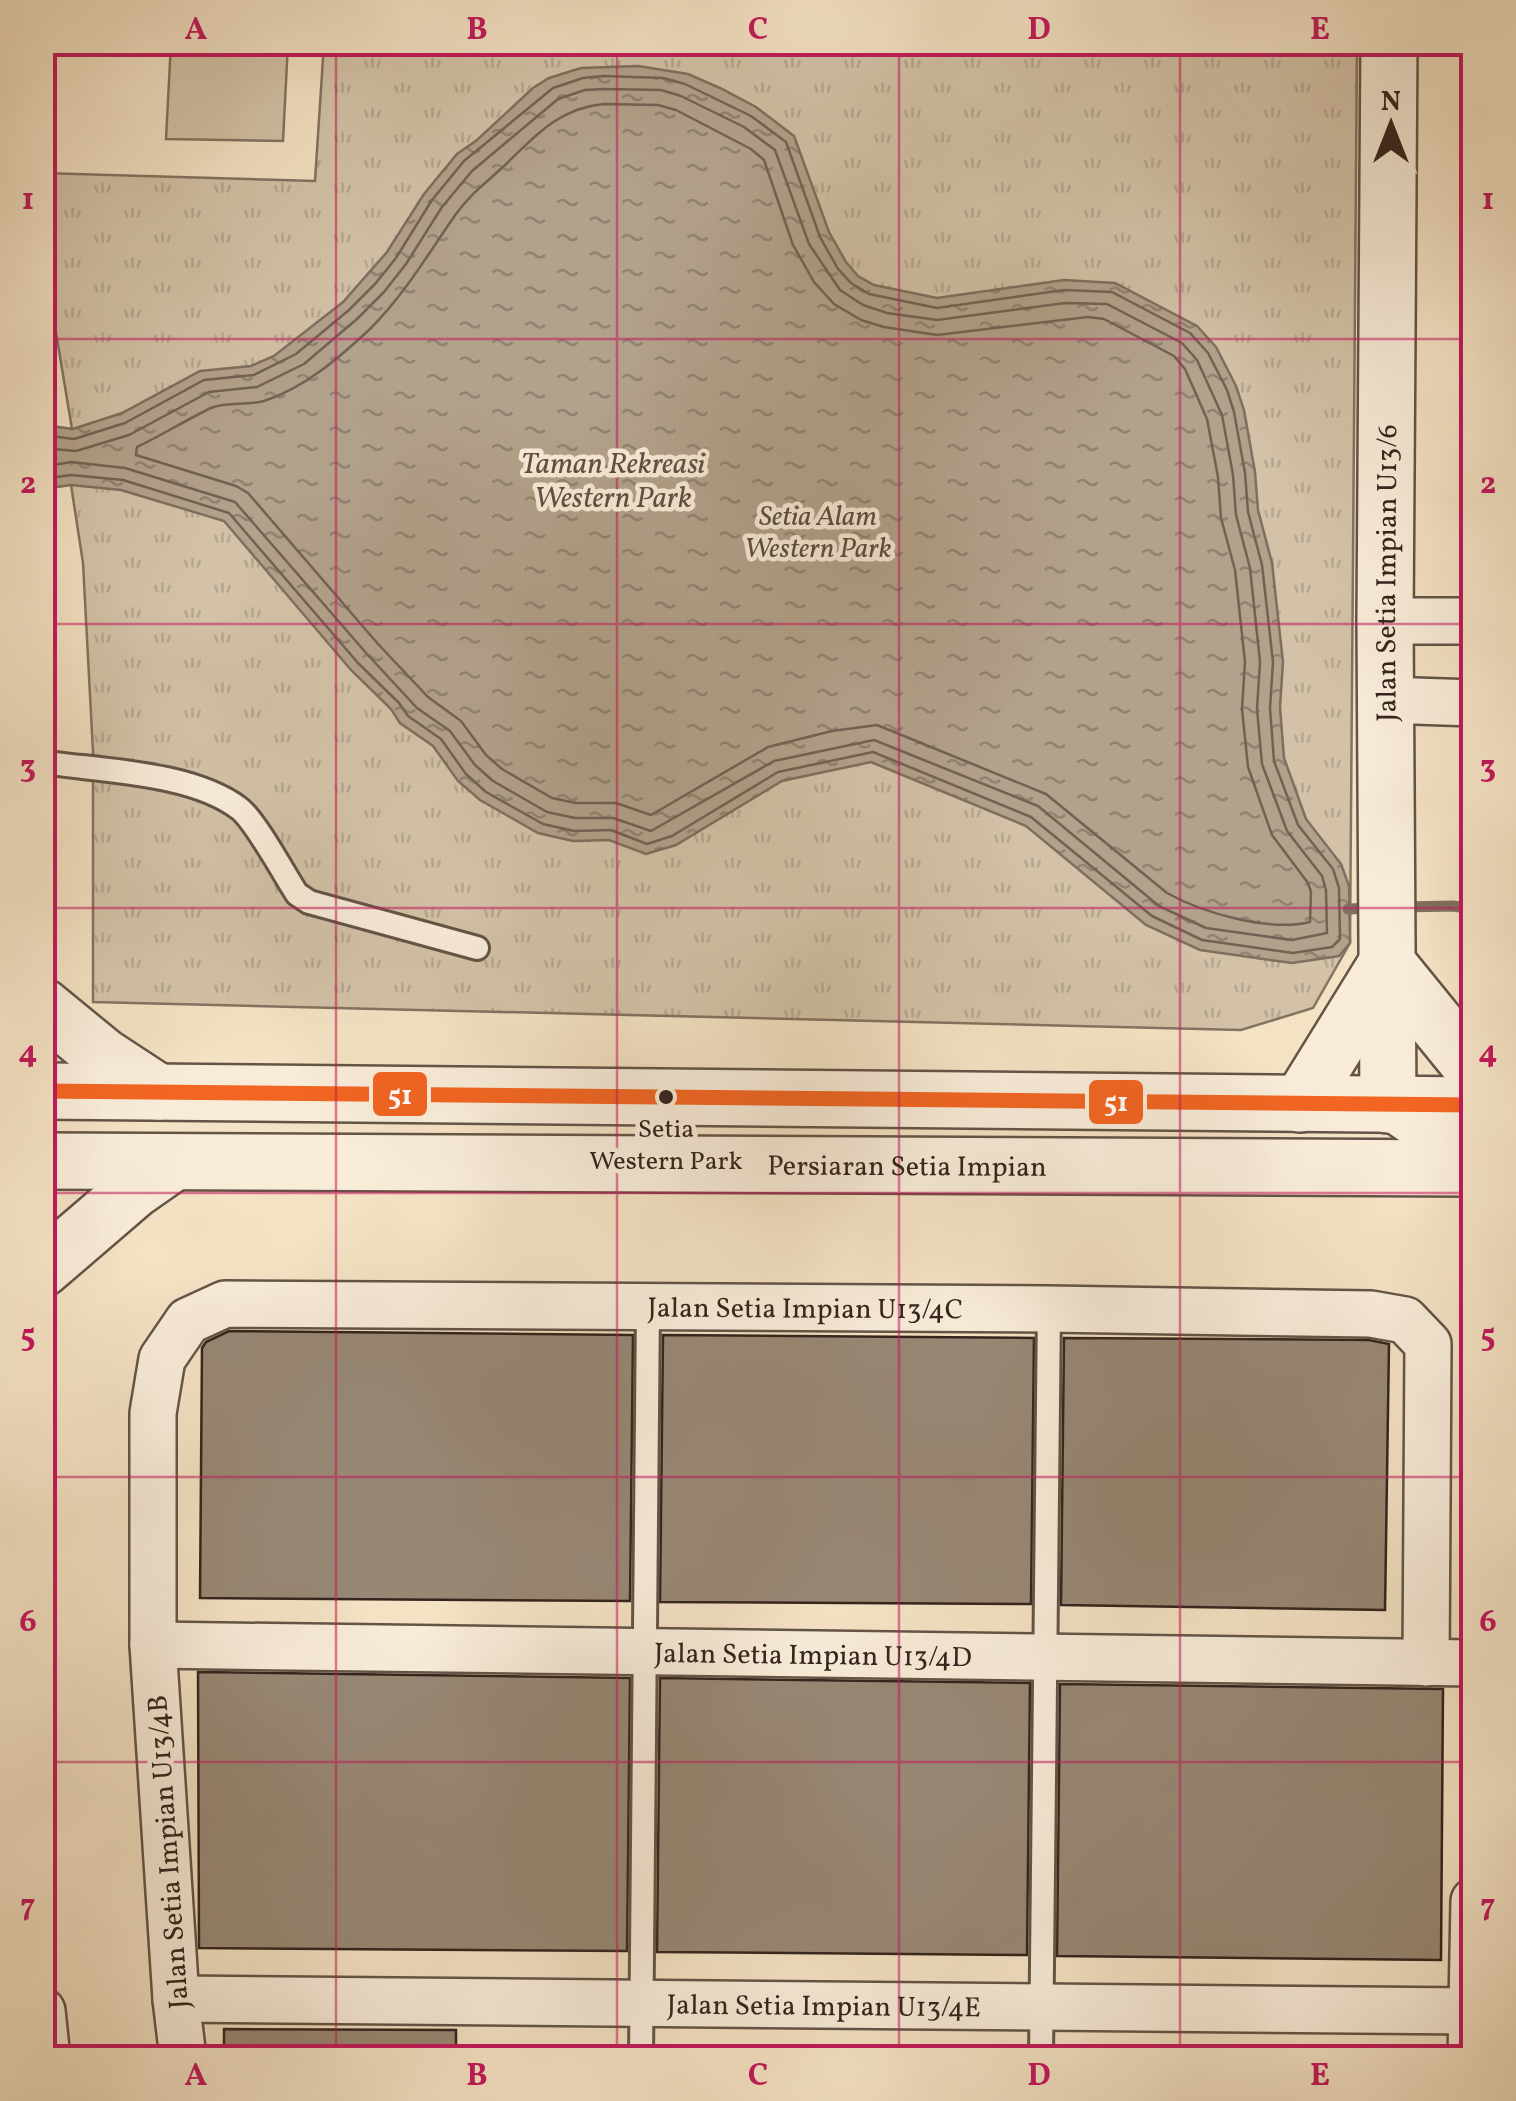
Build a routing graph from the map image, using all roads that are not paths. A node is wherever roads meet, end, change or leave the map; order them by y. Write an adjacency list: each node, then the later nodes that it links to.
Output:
1 (1389, 42): 2 (street, Jalan Setia Impian U13/6)
2 (1385, 621): 3 (street); 4 (street, Jalan Setia Impian U13/6)
3 (1474, 621)
4 (1385, 700): 5 (street); 8 (street, Jalan Setia Impian U13/6)
5 (1474, 703)
6 (42, 762): 7 (lane)
7 (477, 948)
8 (1387, 954): 10 (street); 13 (street); 14 (street, Jalan Setia Impian U13/6)
9 (42, 1006): 12 (street)
10 (1474, 1070)
11 (42, 1090): 12 (street)
12 (158, 1092): 13 (street)
13 (1300, 1104): 14 (street)
14 (1388, 1105): 15 (street); 16 (street)
15 (1474, 1106)
16 (1474, 1154)
17 (42, 1161): 18 (street, Persiaran Setia Impian)
18 (174, 1162): 19 (street, Persiaran Setia Impian); 21 (street)
19 (1448, 1168): 20 (street)
20 (1474, 1198)
21 (42, 1269)
22 (648, 1307): 23 (street, Jalan Setia Impian U13/4C); 24 (street, Jalan Setia Impian U13/4C); 25 (lane)
23 (1049, 1309): 26 (lane); 27 (street, Jalan Setia Impian U13/4C)
24 (153, 1645): 25 (street, Jalan Setia Impian U13/4D); 30 (street, Jalan Setia Impian U13/4B)
25 (644, 1652): 26 (street, Jalan Setia Impian U13/4D); 31 (lane)
26 (1045, 1657): 27 (street, Jalan Setia Impian U13/4D); 32 (lane)
27 (1426, 1663): 28 (street, Jalan Setia Impian U13/4D)
28 (1474, 1663)
29 (1474, 1902): 34 (street)
30 (176, 2000): 31 (street, Jalan Setia Impian U13/4E); 36 (street, Jalan Setia Impian U13/4B)
31 (642, 2003): 32 (street, Jalan Setia Impian U13/4E); 37 (lane)
32 (1042, 2006): 34 (street, Jalan Setia Impian U13/4E); 38 (lane)
33 (42, 2011): 35 (street)
34 (1471, 2012): 39 (street)
35 (47, 2058)
36 (182, 2058)
37 (641, 2058)
38 (1041, 2058)
39 (1471, 2058)

